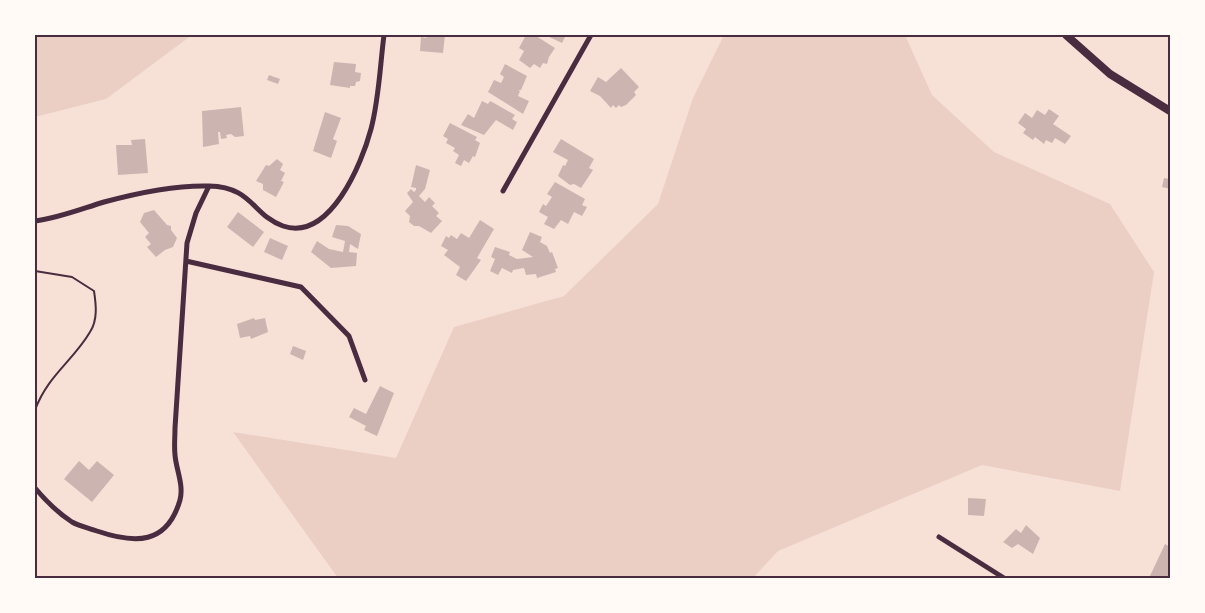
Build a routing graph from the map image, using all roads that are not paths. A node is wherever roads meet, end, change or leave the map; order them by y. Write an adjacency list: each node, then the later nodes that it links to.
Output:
1 (384, 35): 5 (street)
2 (591, 35): 6 (street)
3 (1066, 35): 4 (main road)
4 (1170, 111)
5 (209, 186): 7 (street); 8 (street)
6 (503, 191)
7 (35, 221)
8 (186, 262): 9 (street); 10 (street)
9 (365, 380)
10 (35, 488)
11 (939, 537): 12 (street)
12 (1004, 578)

